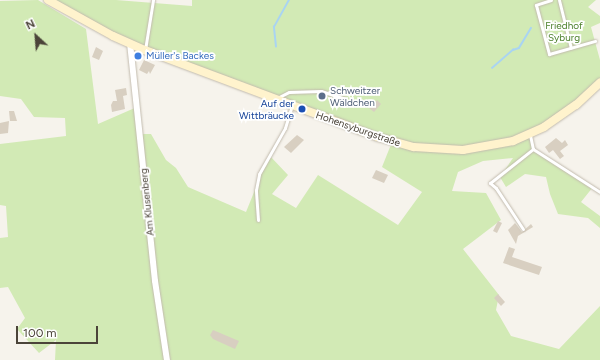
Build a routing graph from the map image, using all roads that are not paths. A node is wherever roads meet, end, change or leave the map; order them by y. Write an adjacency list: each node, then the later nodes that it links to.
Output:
1 (48, 0): 6 (main road, Hohensyburgstraße)
2 (153, 0): 8 (lane)
3 (551, 0): 7 (lane)
4 (559, 0): 7 (lane)
5 (595, 41): 7 (lane)
6 (130, 44): 8 (main road, Hohensyburgstraße); 18 (street, Am Klusenberg)
7 (571, 48)
8 (145, 50): 10 (main road, Hohensyburgstraße)
9 (600, 83): 13 (main road, Hohensyburgstraße)
10 (276, 99): 11 (lane); 12 (main road, Hohensyburgstraße)
11 (345, 99)
12 (292, 105): 13 (main road, Hohensyburgstraße); 16 (lane)
13 (530, 135): 14 (lane)
14 (533, 149): 15 (lane); 17 (lane)
15 (600, 192)
16 (258, 220)
17 (524, 229)
18 (167, 360)

